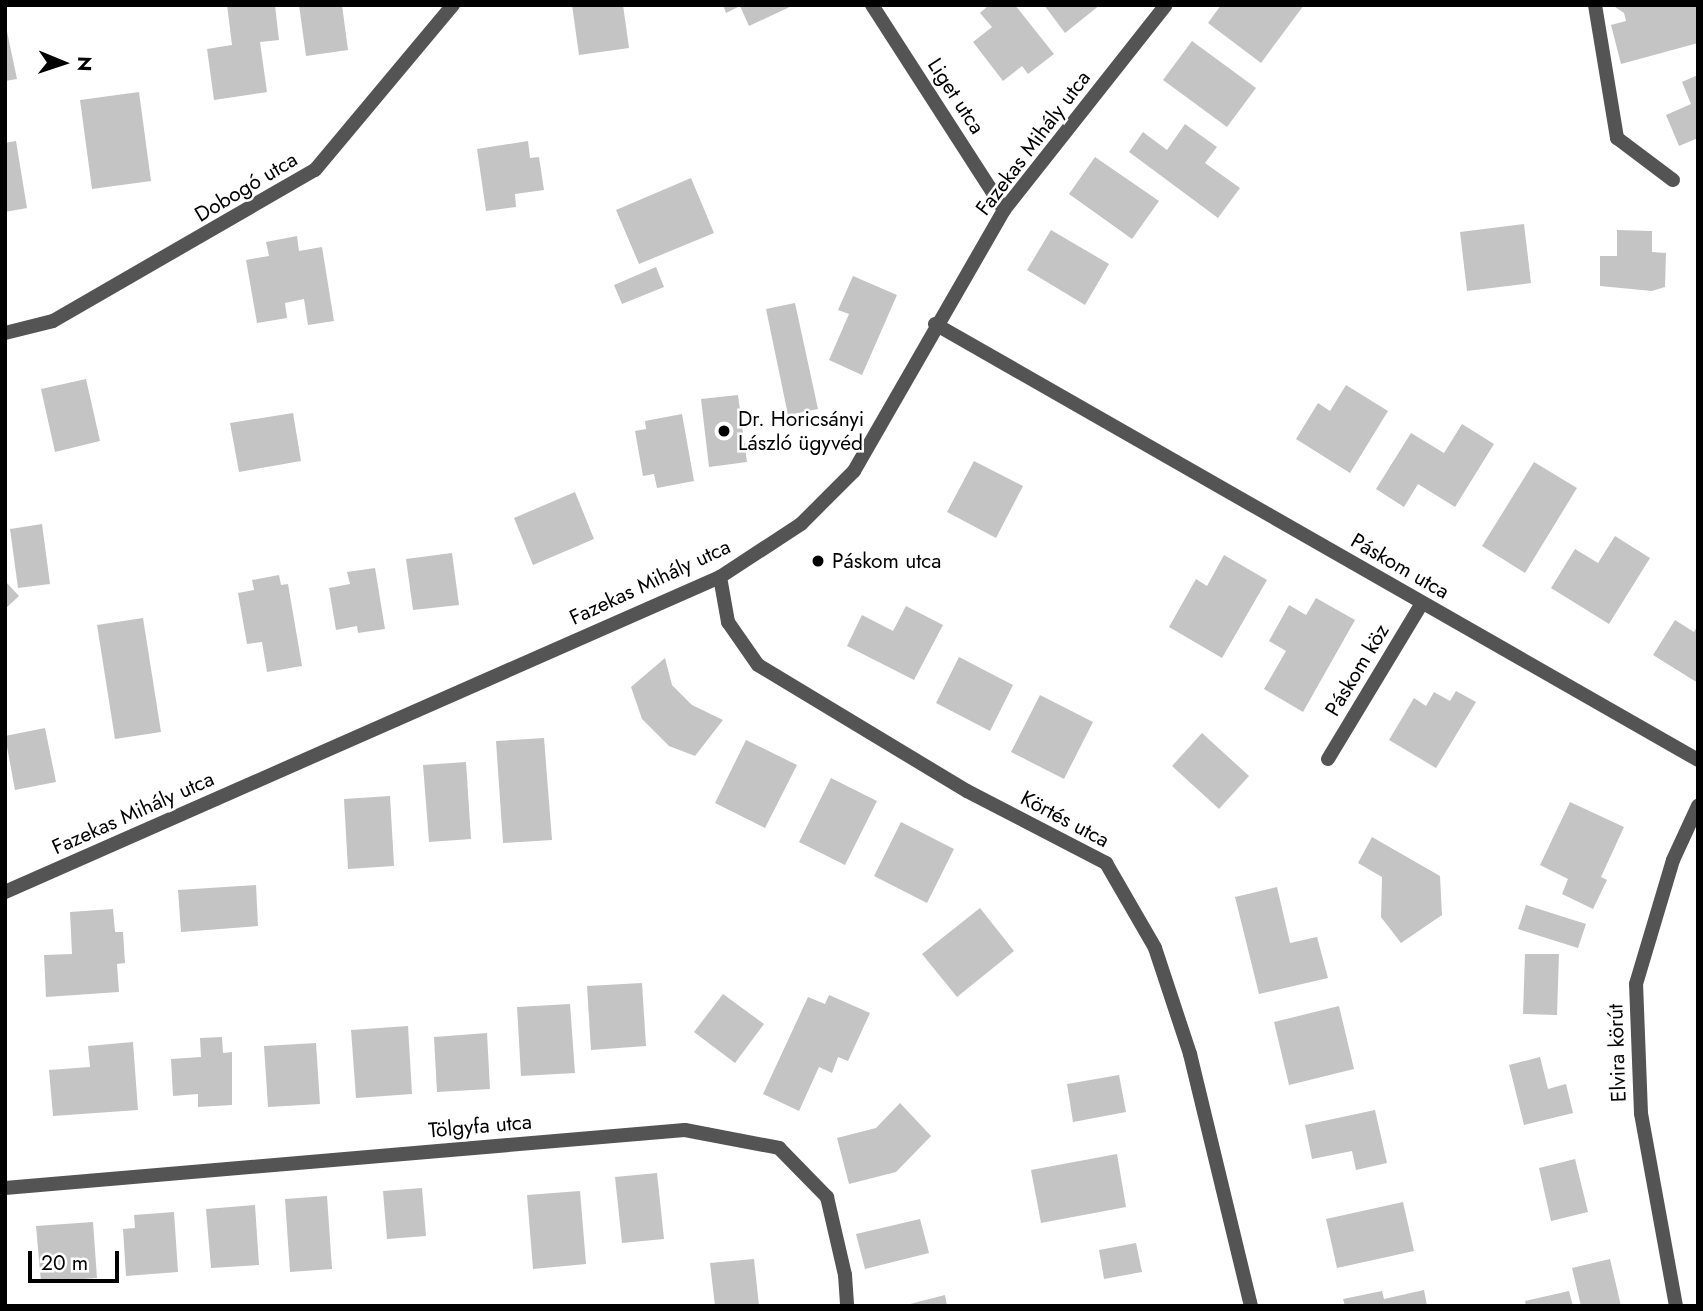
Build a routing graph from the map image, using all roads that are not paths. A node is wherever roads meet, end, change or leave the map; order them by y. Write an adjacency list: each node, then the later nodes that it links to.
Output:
1 (453, 5): 8 (street, Dobogó utca)
2 (872, 5): 6 (street, Liget utca)
3 (1166, 5): 6 (street, Fazekas Mihály utca)
4 (1595, 5): 5 (street)
5 (1673, 180)
6 (1004, 210): 7 (street, Fazekas Mihály utca)
7 (935, 324): 9 (street, Fazekas Mihály utca); 10 (street, Páskom utca)
8 (5, 333)
9 (720, 577): 14 (street, Fazekas Mihály utca); 17 (street, Körtés utca)
10 (1422, 603): 11 (street, Páskom köz); 12 (street, Páskom utca)
11 (1328, 759)
12 (1698, 760)
13 (1698, 806): 18 (street, Elvira körút)
14 (5, 892)
15 (5, 1188): 16 (street, Tölgyfa utca)
16 (847, 1306)
17 (1251, 1306)
18 (1676, 1306)

